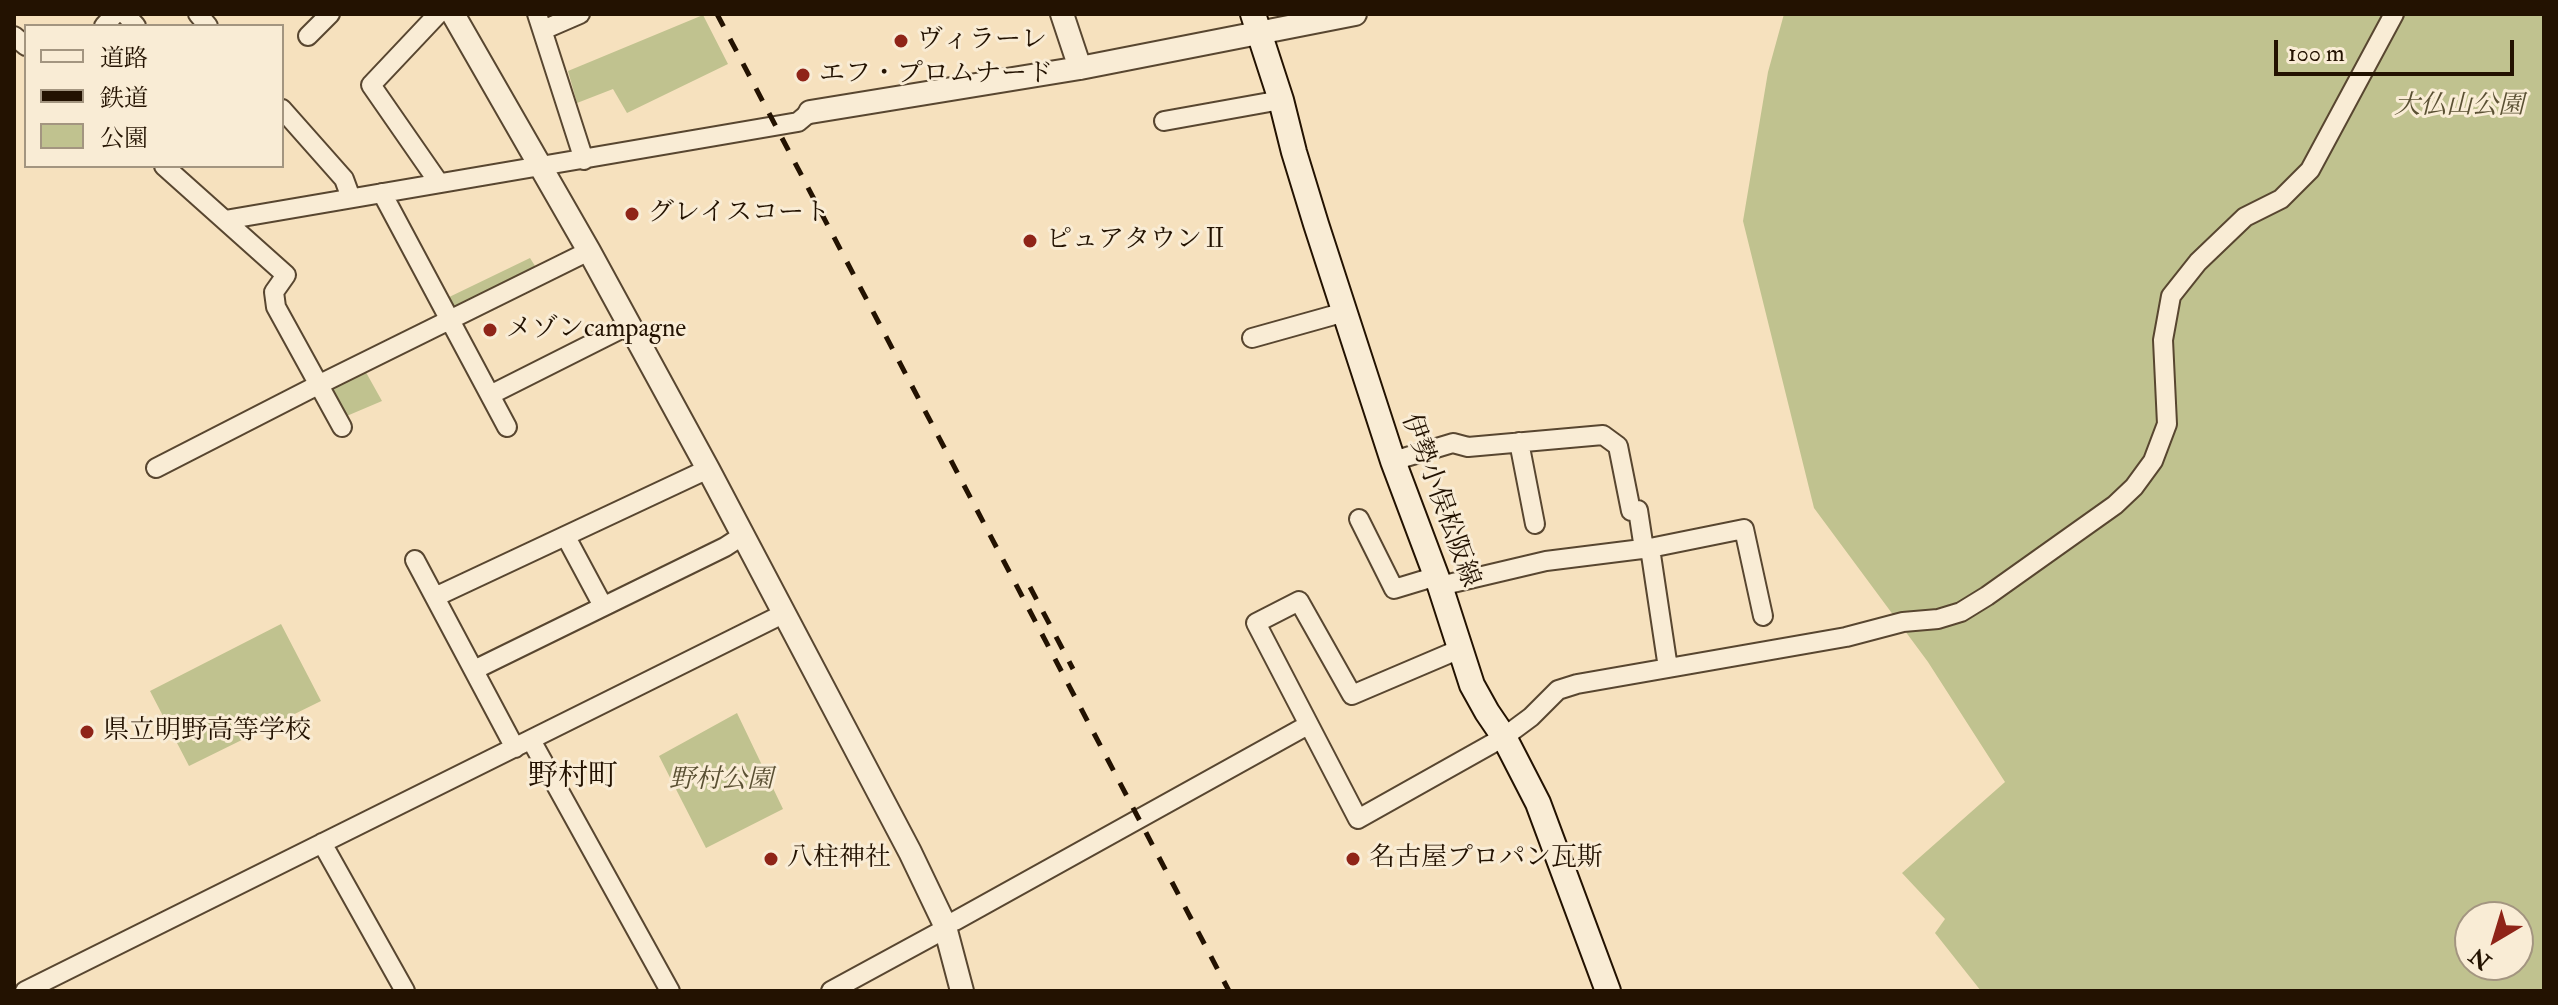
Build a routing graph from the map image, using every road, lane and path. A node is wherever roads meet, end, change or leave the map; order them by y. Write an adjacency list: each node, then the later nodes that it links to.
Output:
1 (330, 14): 10 (street)
2 (438, 14): 19 (street)
3 (453, 14): 17 (street)
4 (580, 14): 8 (street)
5 (1062, 14): 11 (street)
6 (1355, 14): 9 (street)
7 (2394, 14): 48 (street)
8 (540, 22): 16 (street)
9 (1256, 23): 11 (street); 12 (main road, 伊勢小俣松阪線)
10 (308, 36)
11 (1080, 68): 14 (street)
12 (1281, 100): 15 (street); 24 (main road, 伊勢小俣松阪線)
13 (284, 111): 21 (street)
14 (810, 112): 16 (street)
15 (1164, 121)
16 (584, 160): 17 (street)
17 (540, 166): 19 (street); 23 (street)
18 (166, 168): 22 (street)
19 (439, 183): 20 (street)
20 (382, 193): 21 (street); 25 (street)
21 (351, 198): 22 (street)
22 (225, 220): 28 (street)
23 (589, 251): 25 (street); 26 (street)
24 (1345, 312): 27 (street); 33 (main road, 伊勢小俣松阪線)
25 (449, 320): 28 (street); 29 (street)
26 (629, 325): 29 (street); 35 (street)
27 (1252, 338)
28 (318, 385): 30 (street); 34 (street)
29 (490, 395): 31 (street)
30 (342, 427)
31 (507, 427)
32 (1519, 442): 33 (street); 37 (street); 40 (street)
33 (1393, 461): 42 (main road, 伊勢小俣松阪線)
34 (156, 468)
35 (708, 469): 38 (street); 39 (street)
36 (1359, 519): 42 (street)
37 (1535, 524)
38 (742, 536): 44 (street); 45 (street)
39 (566, 537): 43 (street); 44 (street)
40 (1647, 548): 42 (street); 46 (street); 48 (street)
41 (415, 560): 43 (street)
42 (1439, 581): 47 (main road, 伊勢小俣松阪線)
43 (435, 597): 49 (street)
44 (603, 606): 49 (street)
45 (783, 614): 52 (street); 54 (street)
46 (1763, 616)
47 (1460, 649): 50 (street); 51 (main road, 伊勢小俣松阪線)
48 (1668, 668): 51 (street)
49 (474, 670): 52 (street)
50 (1308, 725): 51 (street); 54 (street)
51 (1504, 737): 60 (main road, 伊勢小俣松阪線)
52 (523, 744): 53 (street); 57 (street)
53 (322, 843): 55 (street); 56 (street)
54 (945, 926): 58 (street); 59 (street)
55 (25, 991)
56 (405, 991)
57 (670, 991)
58 (831, 991)
59 (962, 991)
60 (1608, 991)

